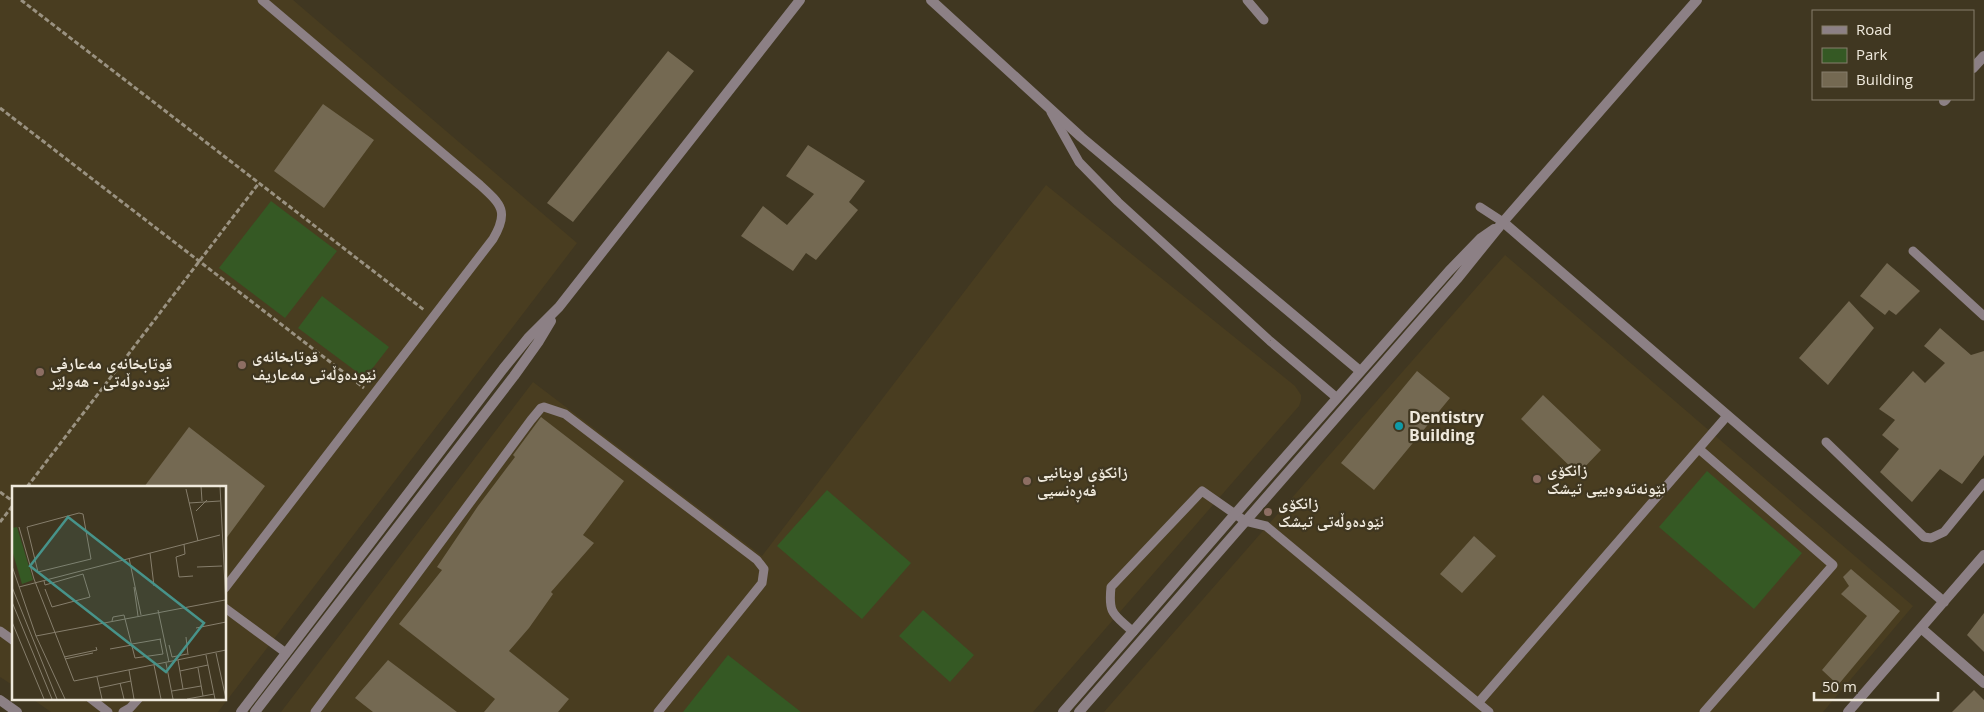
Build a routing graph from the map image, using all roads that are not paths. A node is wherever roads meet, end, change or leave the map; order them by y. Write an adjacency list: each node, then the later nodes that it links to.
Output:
1 (262, 0): 24 (lane)
2 (800, 0): 13 (street)
3 (931, 0): 9 (street)
4 (1247, 0): 6 (lane)
5 (1697, 0): 11 (street)
6 (1264, 20)
7 (1984, 56): 8 (street)
8 (1974, 67)
9 (1050, 109): 15 (street); 16 (lane)
10 (1480, 207): 11 (lane)
11 (1503, 222): 15 (street); 17 (street); 22 (street)
12 (1913, 251): 14 (lane)
13 (559, 307): 31 (street); 32 (street)
14 (1984, 316)
15 (1360, 371): 16 (street)
16 (1337, 398): 21 (street)
17 (1727, 416): 19 (lane); 25 (street)
18 (1826, 442): 20 (lane)
19 (1699, 449): 37 (lane); 48 (lane)
20 (1984, 484)
21 (1235, 514): 22 (lane); 29 (street); 29 (lane)
22 (1245, 521): 37 (lane); 46 (street)
23 (1984, 554): 25 (street)
24 (226, 587)
25 (1944, 602): 27 (street)
26 (226, 609): 31 (lane)
27 (1921, 628): 33 (street); 49 (street)
28 (0, 631): 30 (lane)
29 (1133, 632): 45 (street)
30 (12, 640)
31 (286, 653): 32 (street); 41 (street)
32 (295, 660): 42 (street)
33 (1984, 682)
34 (0, 700): 38 (street)
35 (93, 700): 39 (lane)
36 (137, 700): 40 (lane)
37 (1479, 702): 47 (lane)
38 (17, 712)
39 (108, 712)
40 (123, 712)
41 (241, 712)
42 (255, 712)
43 (315, 712): 44 (lane)
44 (658, 712)
45 (1063, 712)
46 (1079, 712)
47 (1487, 712)
48 (1704, 712)
49 (1848, 712)

